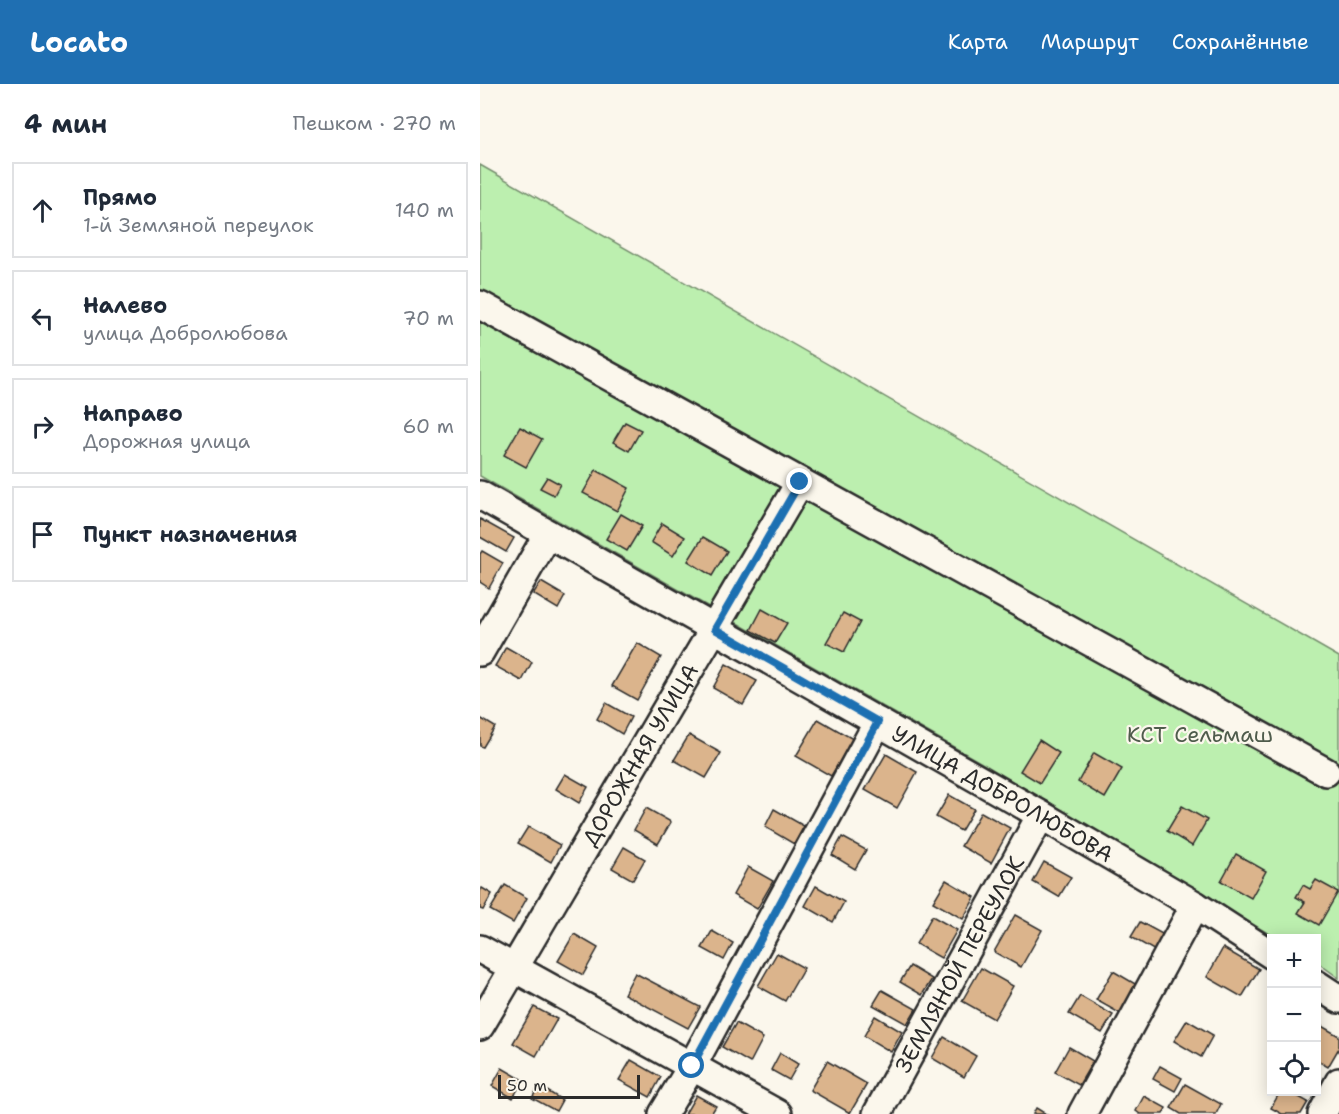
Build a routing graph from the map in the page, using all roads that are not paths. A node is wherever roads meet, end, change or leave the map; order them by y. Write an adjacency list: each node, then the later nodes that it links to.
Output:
1 (480, 305): 2 (street)
2 (800, 482): 5 (street, ДОРОЖНАЯ УЛИЦА); 8 (street)
3 (480, 495): 4 (street, УЛИЦА ДОБРОЛЮБОВА)
4 (548, 534): 5 (street, УЛИЦА ДОБРОЛЮБОВА); 6 (street)
5 (715, 629): 7 (street, УЛИЦА ДОБРОЛЮБОВА); 13 (street, ДОРОЖНАЯ УЛИЦА)
6 (480, 652)
7 (878, 722): 9 (street, УЛИЦА ДОБРОЛЮБОВА); 17 (street)
8 (1326, 772)
9 (1041, 815): 10 (street, УЛИЦА ДОБРОЛЮБОВА); 21 (street, ЗЕМЛЯНОЙ ПЕРЕУЛОК)
10 (1195, 905): 12 (street, УЛИЦА ДОБРОЛЮБОВА); 22 (street)
11 (480, 949): 13 (street)
12 (1267, 952)
13 (514, 968): 16 (street, ДОРОЖНАЯ УЛИЦА); 17 (street)
14 (1321, 987): 15 (street)
15 (1339, 999)
16 (480, 1026)
17 (692, 1066): 19 (street); 20 (street)
18 (1339, 1082): 23 (street)
19 (663, 1114)
20 (778, 1114)
21 (877, 1114)
22 (1082, 1114)
23 (1322, 1114)

